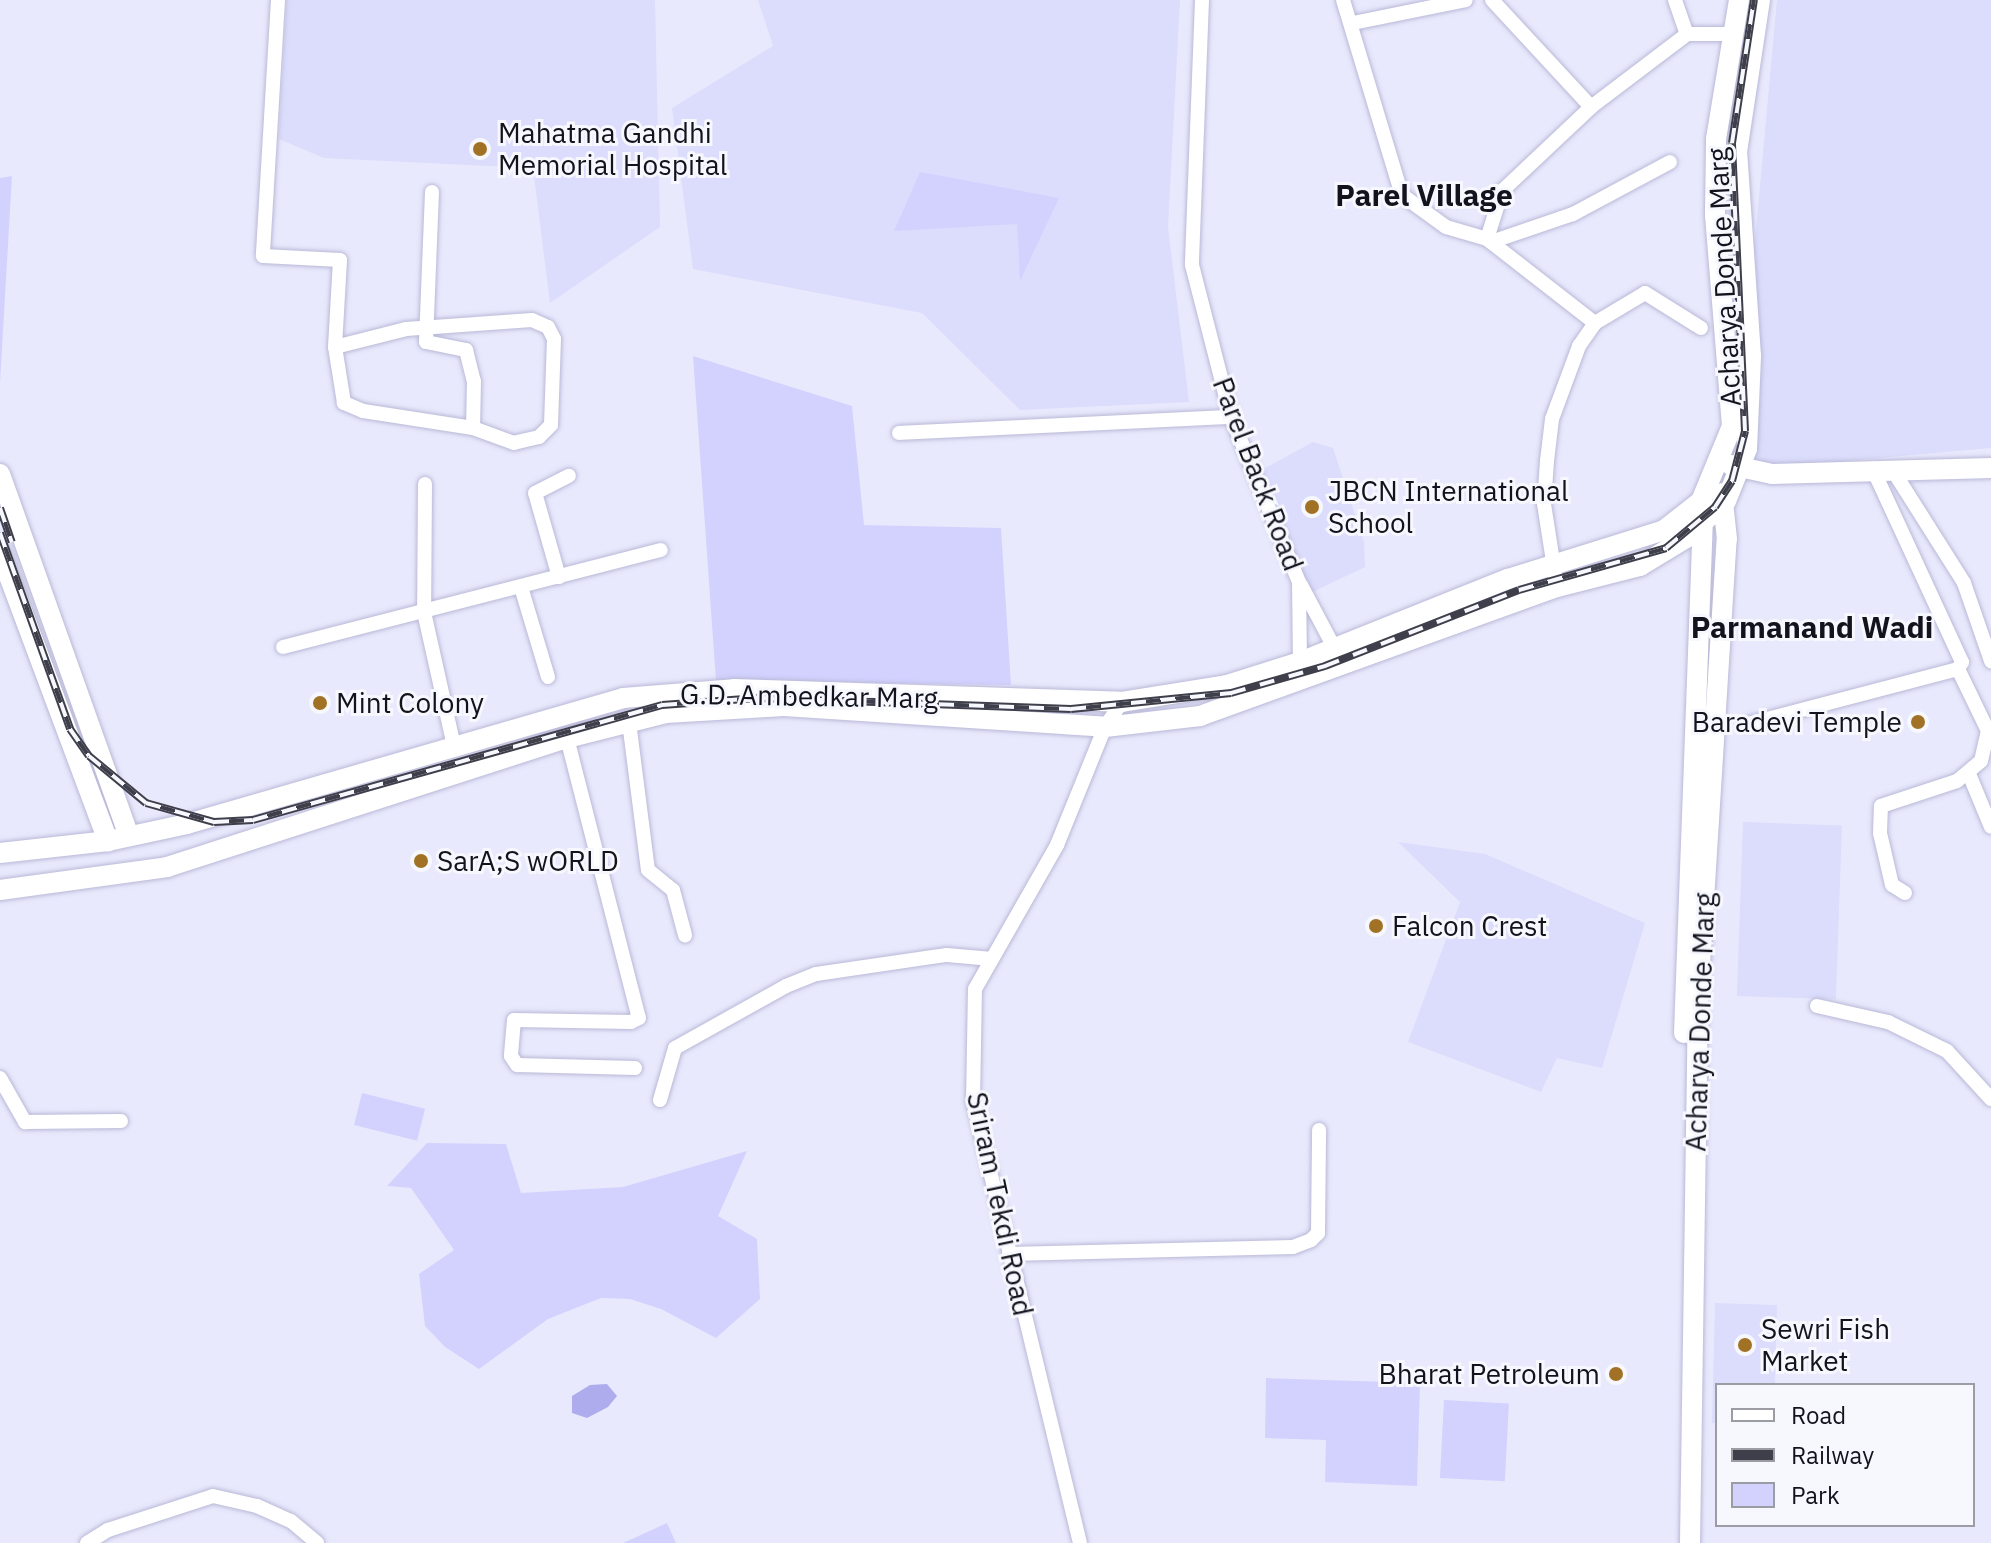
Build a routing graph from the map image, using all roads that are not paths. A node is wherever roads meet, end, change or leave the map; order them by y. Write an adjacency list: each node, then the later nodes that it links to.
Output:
1 (278, 0): 21 (street)
2 (1202, 0): 22 (street, Parel Back Road)
3 (1343, 0): 9 (street)
4 (1466, 0): 9 (street)
5 (1492, 0): 12 (street)
6 (1675, 0): 10 (street)
7 (1739, 0): 11 (street, Acharya Donde Marg)
8 (1760, 0): 16 (street, Acharya Donde Marg)
9 (1353, 23): 15 (street)
10 (1687, 34): 11 (street); 12 (street)
11 (1732, 34): 17 (street, Acharya Donde Marg)
12 (1591, 107): 15 (street)
13 (1670, 162): 15 (street)
14 (432, 192): 19 (street)
15 (1489, 241): 18 (street)
16 (1748, 307): 17 (street); 28 (street, Acharya Donde Marg)
17 (1725, 308): 25 (street, Acharya Donde Marg)
18 (1595, 323): 20 (street); 36 (street)
19 (426, 328): 21 (street); 23 (street); 23 (street)
20 (1701, 328)
21 (335, 347): 23 (street)
22 (1231, 417): 24 (street); 38 (street, Parel Back Road)
23 (473, 428)
24 (899, 433)
25 (1717, 466): 28 (street); 32 (street); 33 (street, Acharya Donde Marg)
26 (1991, 468): 27 (street)
27 (1883, 469): 28 (street); 47 (street); 49 (street)
28 (1740, 471): 32 (street, Acharya Donde Marg)
29 (0, 474): 43 (street)
30 (569, 476): 37 (street)
31 (425, 484): 41 (street)
32 (1726, 501): 33 (street, Acharya Donde Marg); 75 (street, Acharya Donde Marg)
33 (1702, 512): 36 (street, Acharya Donde Marg); 40 (street); 75 (street, Acharya Donde Marg)
34 (661, 550): 37 (street)
35 (0, 552): 44 (street)
36 (1553, 566): 40 (street); 42 (street, Acharya Donde Marg)
37 (559, 577): 39 (street)
38 (1299, 582): 46 (street); 48 (street, Parel Back Road)
39 (521, 587): 41 (street); 50 (street)
40 (1557, 587): 42 (street)
41 (424, 612): 45 (street); 57 (street)
42 (1424, 622): 46 (street)
43 (52, 623): 44 (street); 60 (street)
44 (30, 631): 61 (street)
45 (283, 647)
46 (1339, 657): 48 (street, G.D. Ambedkar Marg); 55 (street)
47 (1991, 661)
48 (1300, 662): 52 (street, G.D. Ambedkar Marg)
49 (1958, 669): 54 (street); 58 (street)
50 (548, 677)
51 (749, 698): 52 (street, G.D. Ambedkar Marg); 53 (street); 55 (street); 57 (street, G.D. Ambedkar Marg)
52 (1122, 702): 55 (street, Sriram Tekdi Road)
53 (629, 722): 56 (street); 65 (street)
54 (1748, 724)
55 (1105, 727): 66 (street, Sriram Tekdi Road)
56 (567, 738): 63 (street); 68 (street)
57 (454, 746): 60 (street, G.D. Ambedkar Marg)
58 (1969, 774): 59 (street); 64 (street)
59 (1991, 827)
60 (129, 836): 61 (street, G.D. Ambedkar Marg)
61 (108, 841): 62 (street, G.D. Ambedkar Marg)
62 (0, 853)
63 (0, 890)
64 (1905, 893)
65 (685, 935)
66 (992, 959): 71 (street); 74 (street, Sriram Tekdi Road)
67 (1817, 1006): 70 (street)
68 (635, 1068)
69 (0, 1078): 72 (street)
70 (1991, 1099)
71 (660, 1100)
72 (121, 1121)
73 (1319, 1130): 74 (street)
74 (1009, 1254): 79 (street, Sriram Tekdi Road)
75 (1685, 1426): 76 (street, Acharya Donde Marg)
76 (1684, 1480): 80 (street, Acharya Donde Marg); 81 (street, Acharya Donde Marg)
77 (87, 1543): 78 (street)
78 (317, 1543)
79 (1080, 1543)
80 (1677, 1543)
81 (1690, 1543)

